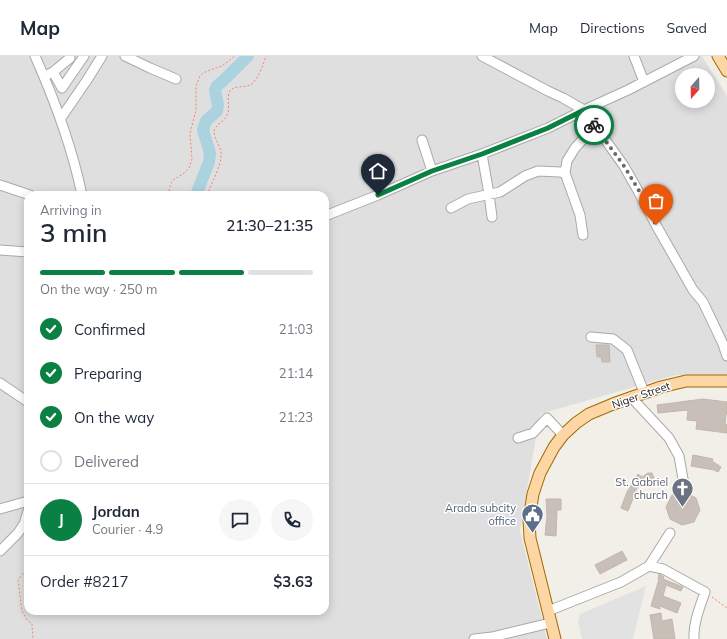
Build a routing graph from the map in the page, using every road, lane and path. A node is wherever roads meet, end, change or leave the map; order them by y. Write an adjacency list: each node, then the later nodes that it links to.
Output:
1 (35, 56): 15 (street)
2 (102, 56): 19 (street)
3 (125, 56): 16 (street)
4 (235, 56): 27 (path)
5 (266, 56): 28 (path)
6 (482, 56): 18 (street)
7 (634, 56): 17 (street)
8 (694, 56): 12 (street)
9 (718, 56): 13 (main road)
10 (69, 57): 11 (street); 14 (street)
11 (82, 58): 14 (street)
12 (679, 60): 17 (street)
13 (727, 71)
14 (53, 72): 15 (street)
15 (43, 75): 19 (street)
16 (176, 79)
17 (644, 82): 18 (street)
18 (584, 110): 20 (street); 22 (street)
19 (61, 118): 26 (street)
20 (595, 126): 24 (street); 38 (street)
21 (422, 140): 23 (street)
22 (482, 154): 23 (street); 30 (street)
23 (432, 171): 32 (street)
24 (565, 173): 30 (street); 34 (street)
25 (0, 185): 29 (street)
26 (81, 191)
27 (169, 191)
28 (209, 191)
29 (24, 193)
30 (489, 194): 31 (street); 33 (street)
31 (451, 208)
32 (329, 214)
33 (492, 217)
34 (583, 235)
35 (0, 250): 36 (street)
36 (24, 252)
37 (591, 337): 42 (street)
38 (725, 342): 39 (street)
39 (727, 356)
40 (727, 381): 42 (main road, Niger Street)
41 (0, 383): 44 (street)
42 (644, 392): 43 (main road, Niger Street)
43 (631, 397): 45 (main road, Niger Street); 47 (street)
44 (24, 399)
45 (563, 435): 46 (street); 57 (main road, Niger Street)
46 (518, 438)
47 (683, 479)
48 (24, 502): 49 (street)
49 (1, 508)
50 (24, 524): 52 (street)
51 (670, 533): 53 (street)
52 (0, 551)
53 (649, 566): 55 (street); 57 (street)
54 (24, 572): 59 (path)
55 (705, 592): 56 (path); 64 (street)
56 (727, 608)
57 (548, 611): 60 (main road, Niger Street)
58 (24, 615): 61 (path)
59 (24, 615)
60 (550, 623): 62 (street); 63 (main road, Niger Street)
61 (33, 639)
62 (474, 639)
63 (555, 639)
64 (694, 639)

